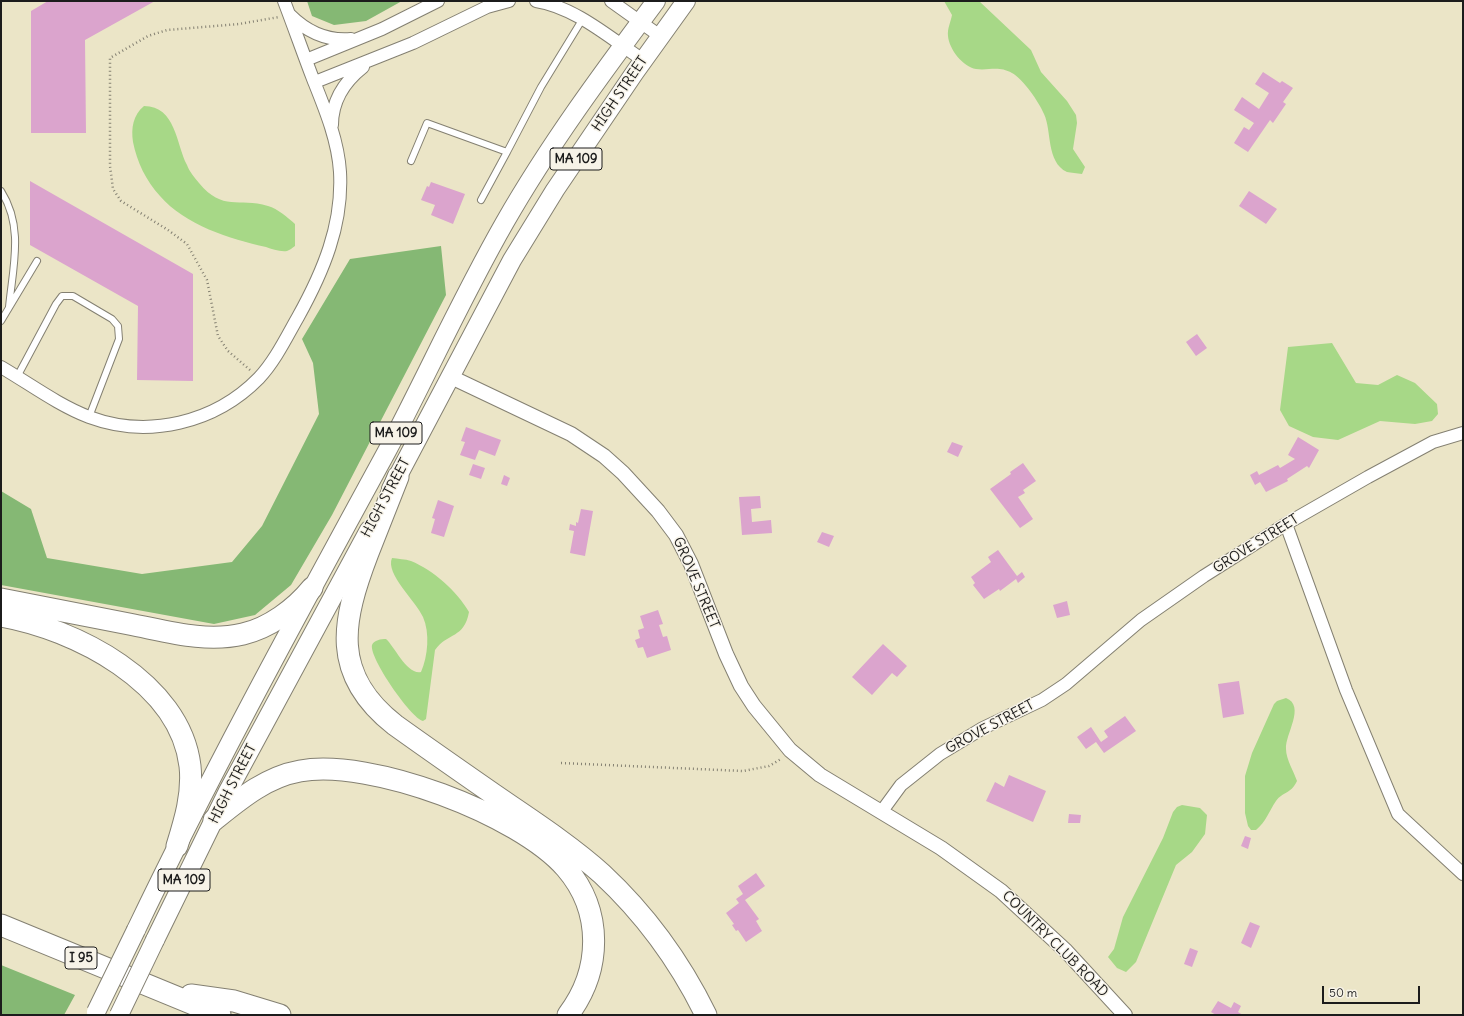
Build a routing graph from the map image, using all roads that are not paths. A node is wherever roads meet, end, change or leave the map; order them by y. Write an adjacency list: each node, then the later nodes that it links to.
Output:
1 (284, 1): 8 (street)
2 (438, 1): 11 (street)
3 (509, 1): 15 (street)
4 (536, 1): 9 (street)
5 (611, 1): 10 (street)
6 (656, 1): 10 (main road, HIGH STREET / MA 109)
7 (686, 1): 12 (main road, HIGH STREET / MA 109)
8 (289, 14): 11 (street); 14 (street)
9 (582, 20): 13 (street); 19 (lane)
10 (640, 22): 12 (street); 13 (main road, HIGH STREET / MA 109)
11 (366, 36): 14 (street)
12 (660, 36): 16 (main road, HIGH STREET / MA 109)
13 (622, 46): 16 (street); 33 (main road, HIGH STREET / MA 109)
14 (306, 60): 17 (street)
15 (374, 60): 17 (street); 18 (street)
16 (643, 60): 28 (main road, HIGH STREET / MA 109)
17 (315, 82): 18 (street)
18 (332, 130): 29 (street)
19 (507, 152): 20 (lane); 22 (lane)
20 (411, 161)
21 (1, 191): 24 (lane)
22 (481, 200)
23 (37, 261): 24 (lane)
24 (9, 307): 25 (lane)
25 (1, 321)
26 (1, 367): 27 (street)
27 (17, 377): 29 (street); 29 (lane)
28 (451, 377): 31 (main road, HIGH STREET / MA 109); 36 (street, GROVE STREET)
29 (89, 416)
30 (1463, 433): 32 (street, GROVE STREET)
31 (398, 476): 37 (main road, HIGH STREET / MA 109); 47 (highway)
32 (1286, 524): 36 (street, GROVE STREET); 39 (street)
33 (312, 588): 34 (highway); 38 (main road, HIGH STREET / MA 109)
34 (1, 599)
35 (1, 616): 38 (highway)
36 (882, 811): 48 (street, COUNTRY CLUB ROAD)
37 (214, 820): 43 (main road, HIGH STREET / MA 109, bridge); 46 (highway)
38 (177, 846): 42 (main road, HIGH STREET / MA 109, bridge)
39 (1463, 874)
40 (1, 925): 41 (highway, I 95)
41 (162, 991): 44 (highway, I 95); 45 (highway)
42 (95, 1013)
43 (119, 1015)
44 (220, 1015)
45 (280, 1015)
46 (568, 1015)
47 (706, 1015)
48 (1124, 1015)

